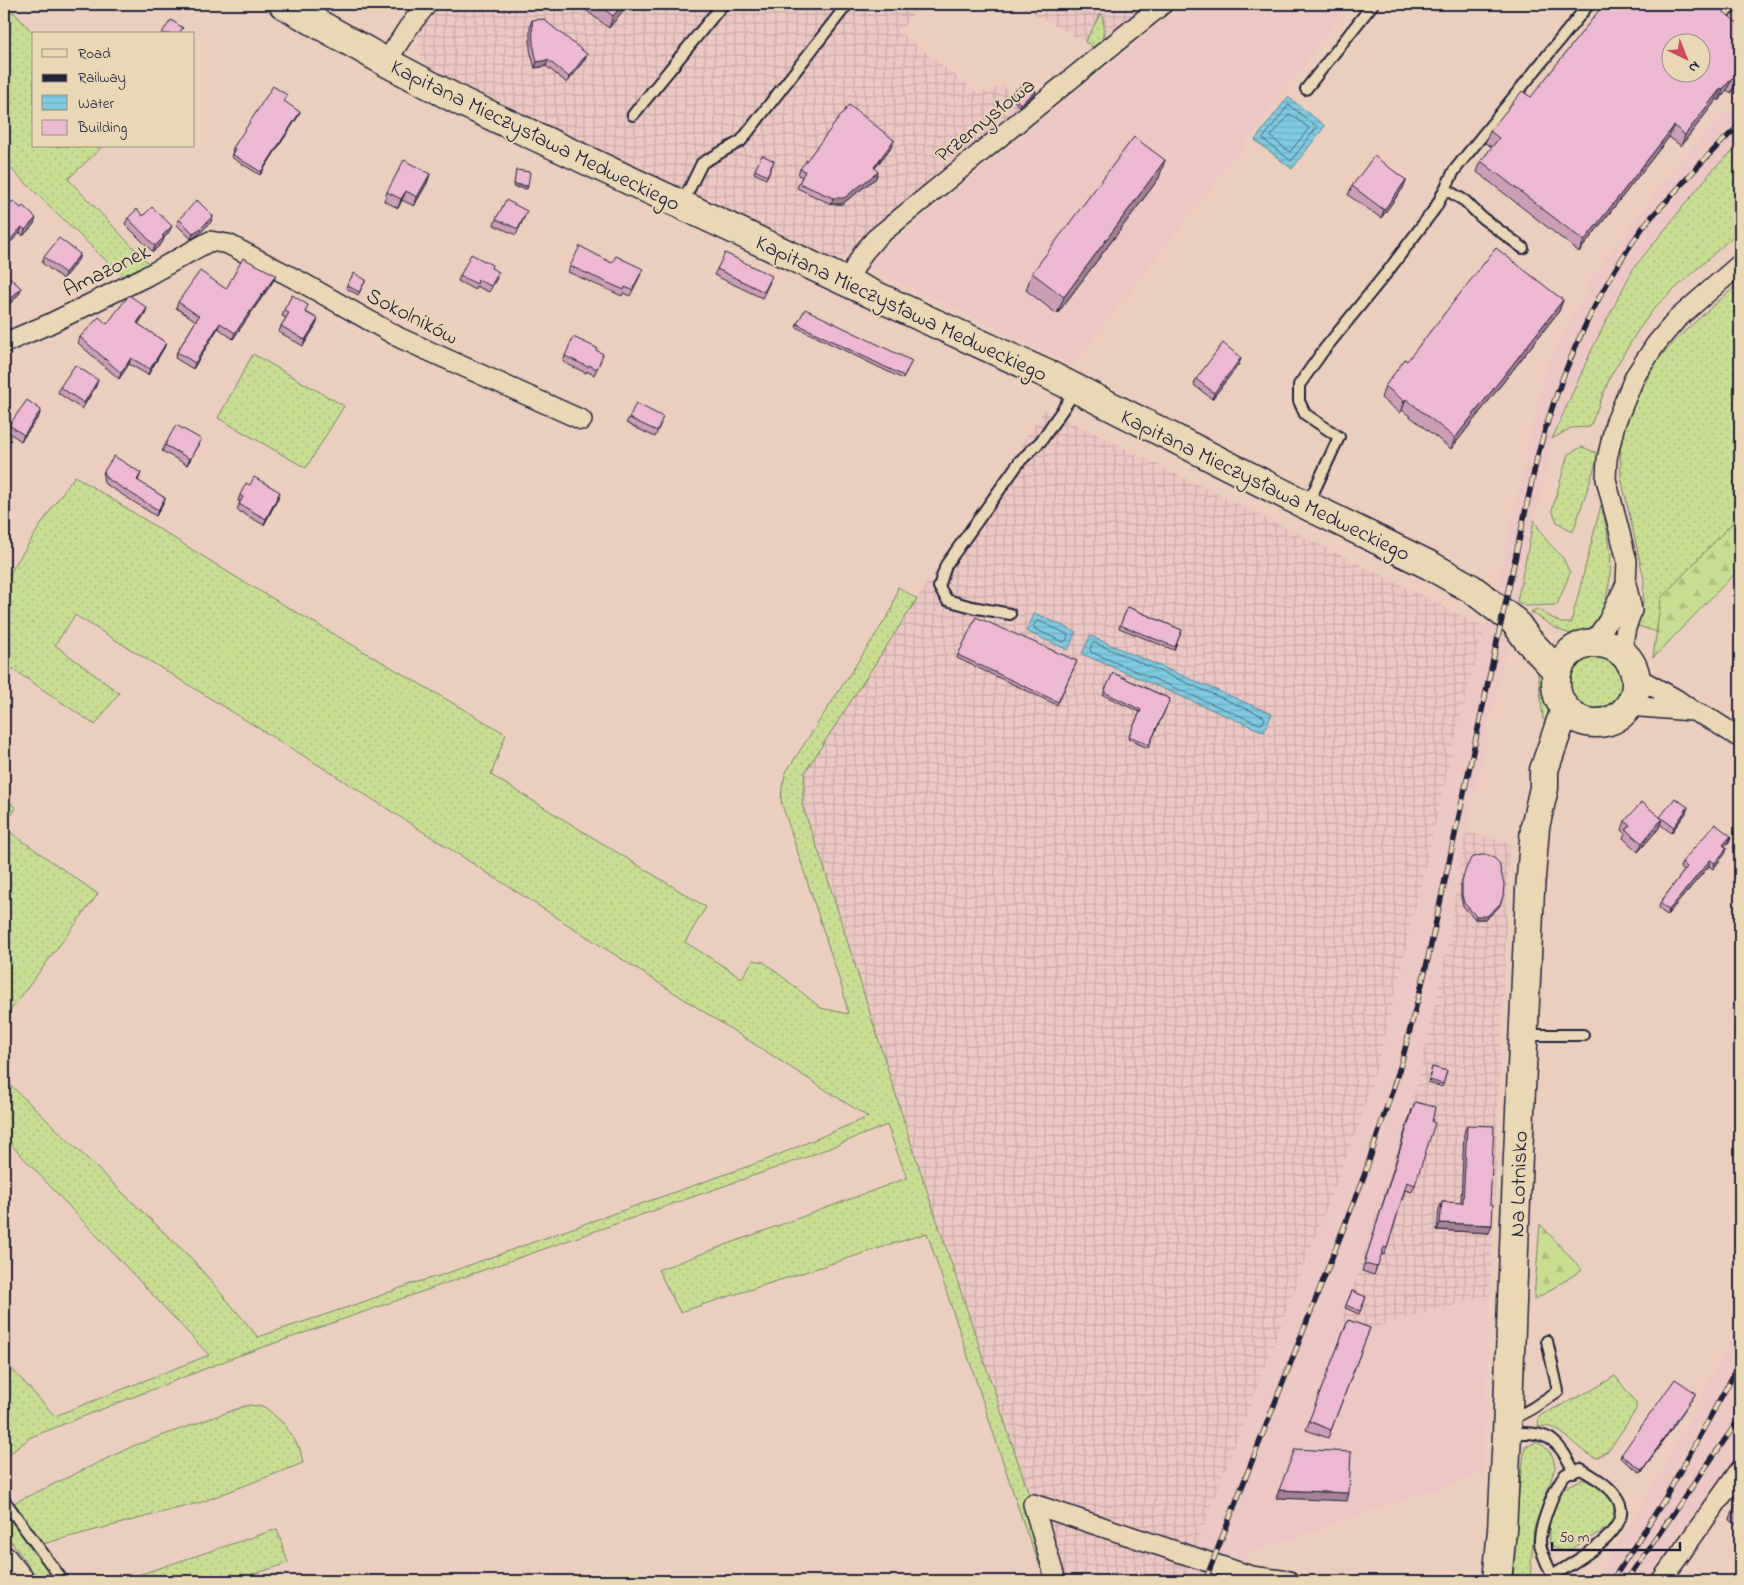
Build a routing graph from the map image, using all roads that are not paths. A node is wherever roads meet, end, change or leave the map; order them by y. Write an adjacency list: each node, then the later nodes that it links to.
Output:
1 (283, 4): 8 (main road, Kapitana Mieczysława Medweckiego)
2 (427, 4): 8 (street)
3 (723, 4): 10 (lane)
4 (842, 4): 12 (lane)
5 (1163, 4): 16 (street, Przemysłowa)
6 (1373, 4): 9 (lane)
7 (1589, 4): 11 (lane)
8 (386, 62): 12 (main road, Kapitana Mieczysława Medweckiego)
9 (1306, 89)
10 (634, 115)
11 (1445, 189): 14 (lane); 20 (lane)
12 (682, 205): 16 (main road, Kapitana Mieczysława Medweckiego)
13 (228, 244): 17 (street, Amazonek); 19 (street, Sokolników)
14 (1523, 248)
15 (1740, 264): 21 (street)
16 (846, 281): 18 (main road, Kapitana Mieczysława Medweckiego)
17 (4, 343)
18 (1077, 389): 20 (main road, Kapitana Mieczysława Medweckiego); 22 (lane)
19 (582, 420)
20 (1304, 504): 23 (main road, Kapitana Mieczysława Medweckiego)
21 (1626, 584): 24 (street); 25 (street)
22 (1010, 614)
23 (1515, 622): 24 (main road, Kapitana Mieczysława Medweckiego); 26 (main road, Kapitana Mieczysława Medweckiego)
24 (1584, 646): 25 (main road); 26 (main road)
25 (1622, 653): 27 (main road)
26 (1557, 671): 30 (main road)
27 (1636, 677): 28 (main road); 29 (street)
28 (1629, 706): 29 (street); 30 (main road)
29 (1692, 711): 31 (street)
30 (1576, 716): 32 (main road, Na Lotnisko)
31 (1740, 738)
32 (1524, 1035): 33 (lane); 35 (main road, Na Lotnisko)
33 (1583, 1035)
34 (1547, 1341): 35 (lane)
35 (1508, 1428): 37 (lane); 45 (main road, Na Lotnisko)
36 (1740, 1470): 46 (street)
37 (1574, 1472): 40 (lane); 40 (lane)
38 (4, 1500): 42 (lane)
39 (4, 1561): 41 (main road)
40 (1554, 1578)
41 (20, 1581)
42 (63, 1581)
43 (1056, 1581): 44 (street)
44 (1289, 1581)
45 (1497, 1581)
46 (1661, 1581)

